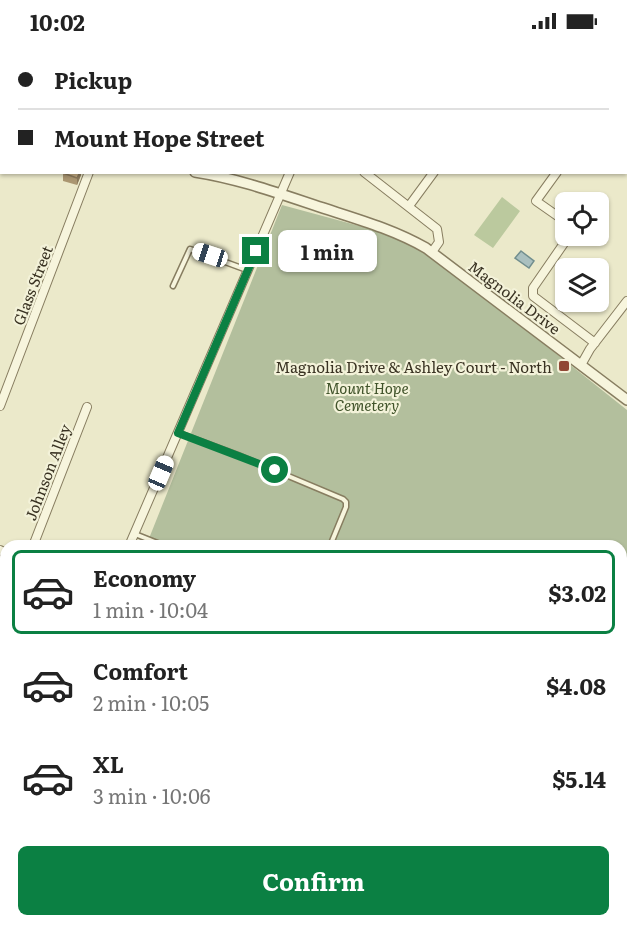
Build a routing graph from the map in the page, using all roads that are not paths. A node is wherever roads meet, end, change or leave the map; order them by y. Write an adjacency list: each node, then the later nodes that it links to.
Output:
1 (87, 174): 18 (street, Glass Street)
2 (208, 174): 7 (street, Magnolia Drive)
3 (289, 174): 7 (street)
4 (367, 174): 8 (street)
5 (433, 174): 8 (street)
6 (556, 174): 9 (street)
7 (280, 194): 11 (street, Magnolia Drive); 12 (street)
8 (409, 206): 11 (street)
9 (555, 214)
10 (562, 246): 15 (street, Magnolia Drive)
11 (432, 252): 16 (street, Magnolia Drive)
12 (248, 270): 13 (lane); 20 (street)
13 (173, 286)
14 (627, 301): 15 (street)
15 (595, 343): 16 (street)
16 (581, 365): 17 (street, Magnolia Drive)
17 (627, 400)
18 (0, 406)
19 (87, 407): 22 (street, Johnson Alley)
20 (178, 433): 21 (street); 25 (lane)
21 (135, 533): 23 (street); 24 (lane)
22 (35, 540)
23 (132, 540)
24 (151, 540)
25 (332, 540)

